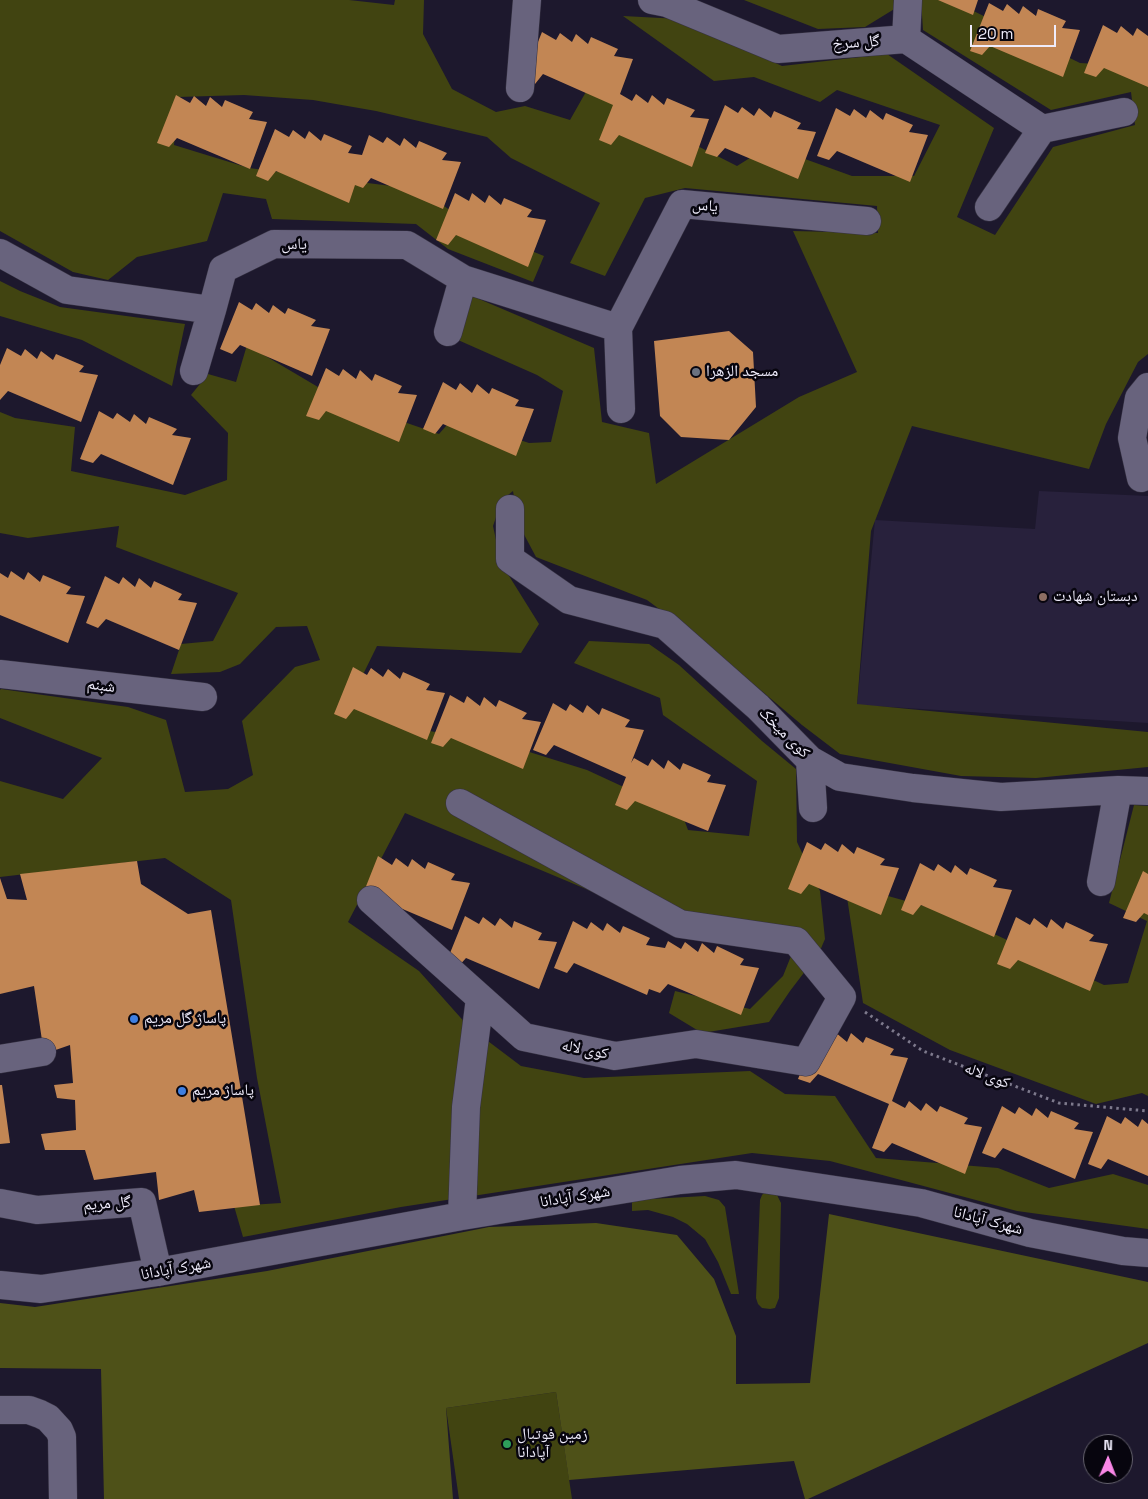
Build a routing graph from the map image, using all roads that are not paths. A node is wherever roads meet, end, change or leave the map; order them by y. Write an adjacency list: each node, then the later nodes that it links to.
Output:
1 (527, 0): 5 (street)
2 (652, 0): 4 (street, گل سرخ)
3 (908, 0): 4 (street)
4 (906, 39): 7 (street)
5 (520, 88)
6 (1124, 112): 7 (street)
7 (1042, 129): 8 (street)
8 (989, 207)
9 (867, 221): 13 (street, یاس)
10 (0, 253): 12 (street)
11 (463, 279): 12 (street, یاس); 13 (street, یاس); 14 (street)
12 (212, 310): 15 (street, یاس)
13 (618, 328): 17 (street, یاس)
14 (448, 332)
15 (194, 371)
16 (1148, 387): 18 (street)
17 (621, 409)
18 (1141, 478)
19 (510, 509): 22 (street, کوی میخک)
20 (0, 674): 21 (street, شبنم)
21 (203, 697)
22 (810, 760): 23 (street, کوی میخک); 26 (street)
23 (1118, 790): 24 (street, کوی میخک); 27 (street)
24 (1148, 791)
25 (460, 803): 29 (street, کوی لاله)
26 (813, 808)
27 (1101, 882)
28 (371, 900): 29 (street, کوی لاله)
29 (480, 998): 33 (street)
30 (42, 1052): 31 (street)
31 (0, 1059)
32 (0, 1203): 35 (street, گل مریم)
33 (462, 1216): 34 (street, شهرک آپادانا); 35 (street, شهرک آپادانا)
34 (1148, 1253)
35 (158, 1272): 36 (street, شهرک آپادانا)
36 (0, 1285)
37 (0, 1410): 38 (street)
38 (63, 1499)

